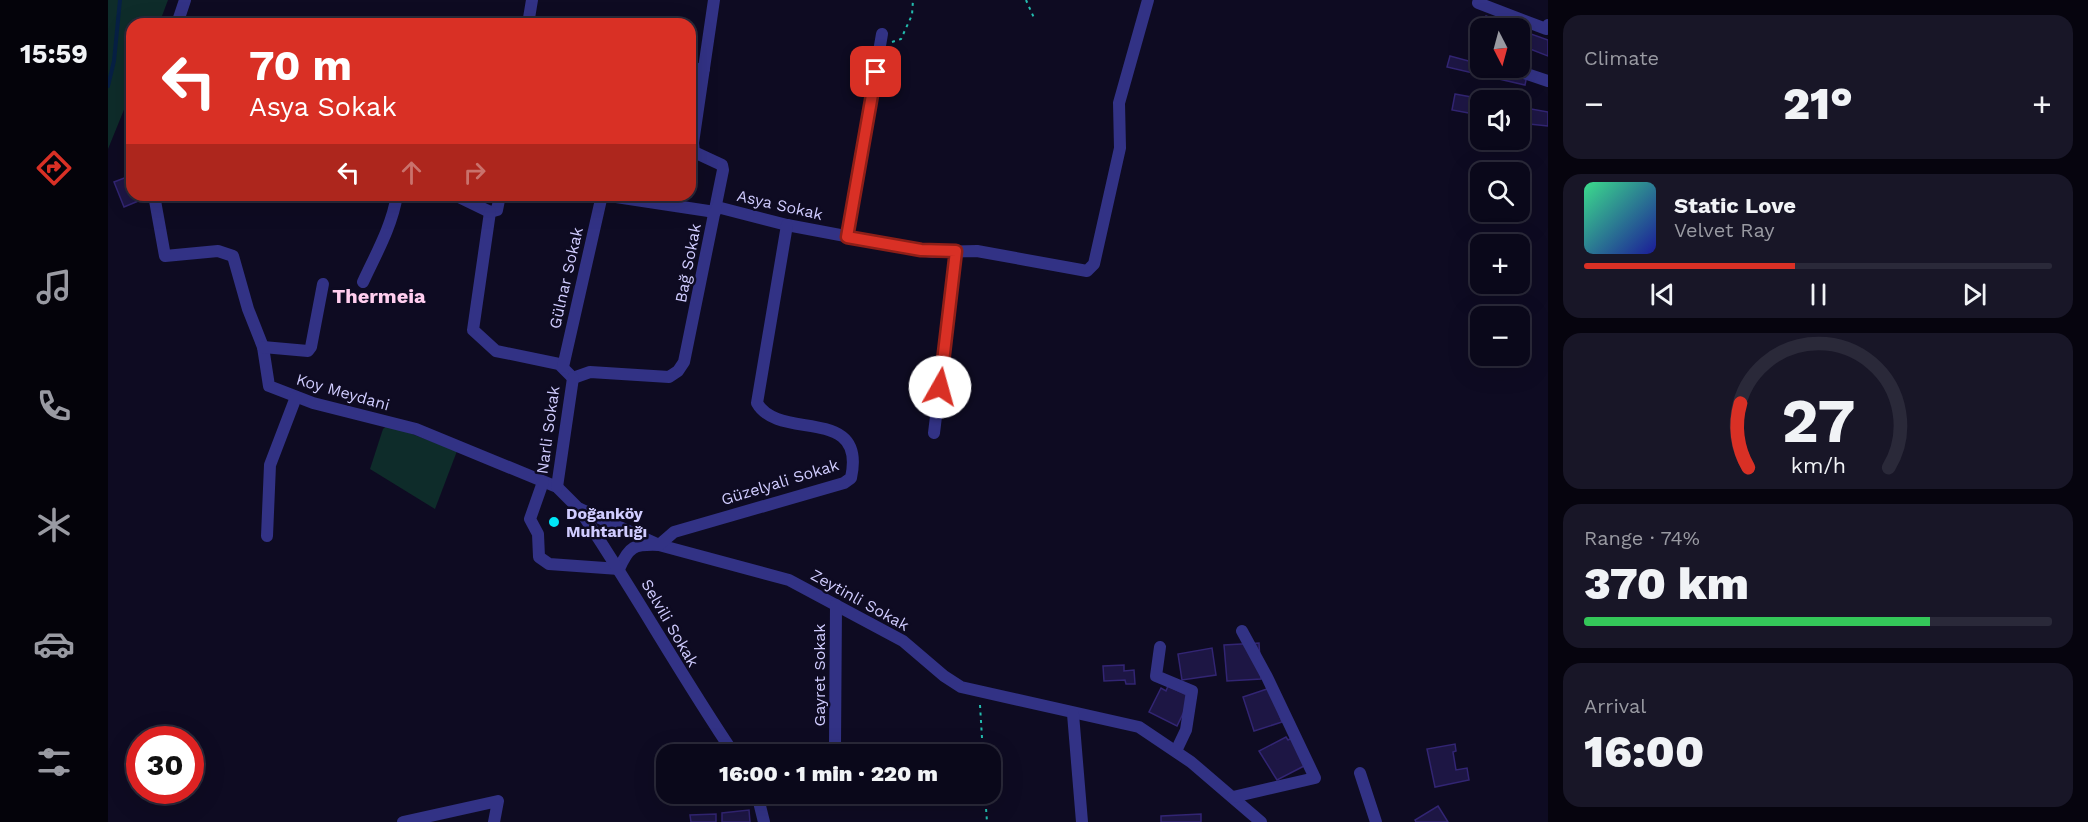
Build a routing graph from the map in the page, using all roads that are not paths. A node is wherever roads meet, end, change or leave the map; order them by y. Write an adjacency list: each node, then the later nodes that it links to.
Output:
1 (185, 0): 6 (street)
2 (532, 0): 7 (street)
3 (714, 0): 11 (street)
4 (1148, 0): 26 (street, Asya Sokak)
5 (1479, 0): 8 (street)
6 (179, 18)
7 (529, 18)
8 (1548, 25)
9 (881, 40): 25 (street)
10 (696, 69): 11 (street)
11 (704, 69): 14 (street, Bağ Sokak)
12 (1530, 75): 13 (street)
13 (1548, 81)
14 (696, 123)
15 (696, 153): 22 (street, Bağ Sokak)
16 (155, 201): 29 (street, Koy Meydani)
17 (396, 201): 27 (street)
18 (467, 201): 23 (street)
19 (499, 201): 23 (street)
20 (601, 201): 30 (street, Gülnar Sokak)
21 (651, 201): 22 (street, Asya Sokak)
22 (716, 209): 24 (street, Asya Sokak); 31 (street, Bağ Sokak)
23 (490, 212): 30 (street)
24 (787, 225): 25 (street, Asya Sokak); 38 (street, Güzelyali Sokak)
25 (847, 237): 26 (street, Asya Sokak)
26 (956, 251): 33 (street)
27 (363, 282)
28 (323, 284): 29 (street)
29 (263, 347): 32 (street, Koy Meydani)
30 (563, 368): 31 (street)
31 (573, 378): 35 (street, Narli Sokak)
32 (296, 397): 34 (street, Koy Meydani); 37 (street)
33 (934, 433)
34 (543, 482): 35 (street, Koy Meydani); 39 (street)
35 (557, 487): 36 (street, Zeytinli Sokak)
36 (578, 508): 38 (street, Zeytinli Sokak); 39 (street, Selvili Sokak)
37 (267, 536)
38 (659, 545): 39 (street); 40 (street, Zeytinli Sokak)
39 (619, 569): 44 (street, Selvili Sokak)
40 (836, 605): 43 (street, Zeytinli Sokak); 45 (street, Gayret Sokak)
41 (1242, 631): 48 (street)
42 (1160, 647): 46 (street)
43 (1073, 714): 46 (street, Zeytinli Sokak); 53 (street)
44 (727, 744)
45 (835, 744)
46 (1176, 751): 48 (street, Zeytinli Sokak)
47 (1360, 773): 55 (street)
48 (1233, 797): 54 (street, Zeytinli Sokak)
49 (760, 804): 52 (street)
50 (403, 822): 51 (street)
51 (494, 822)
52 (764, 822)
53 (1082, 822)
54 (1261, 822)
55 (1376, 822)

